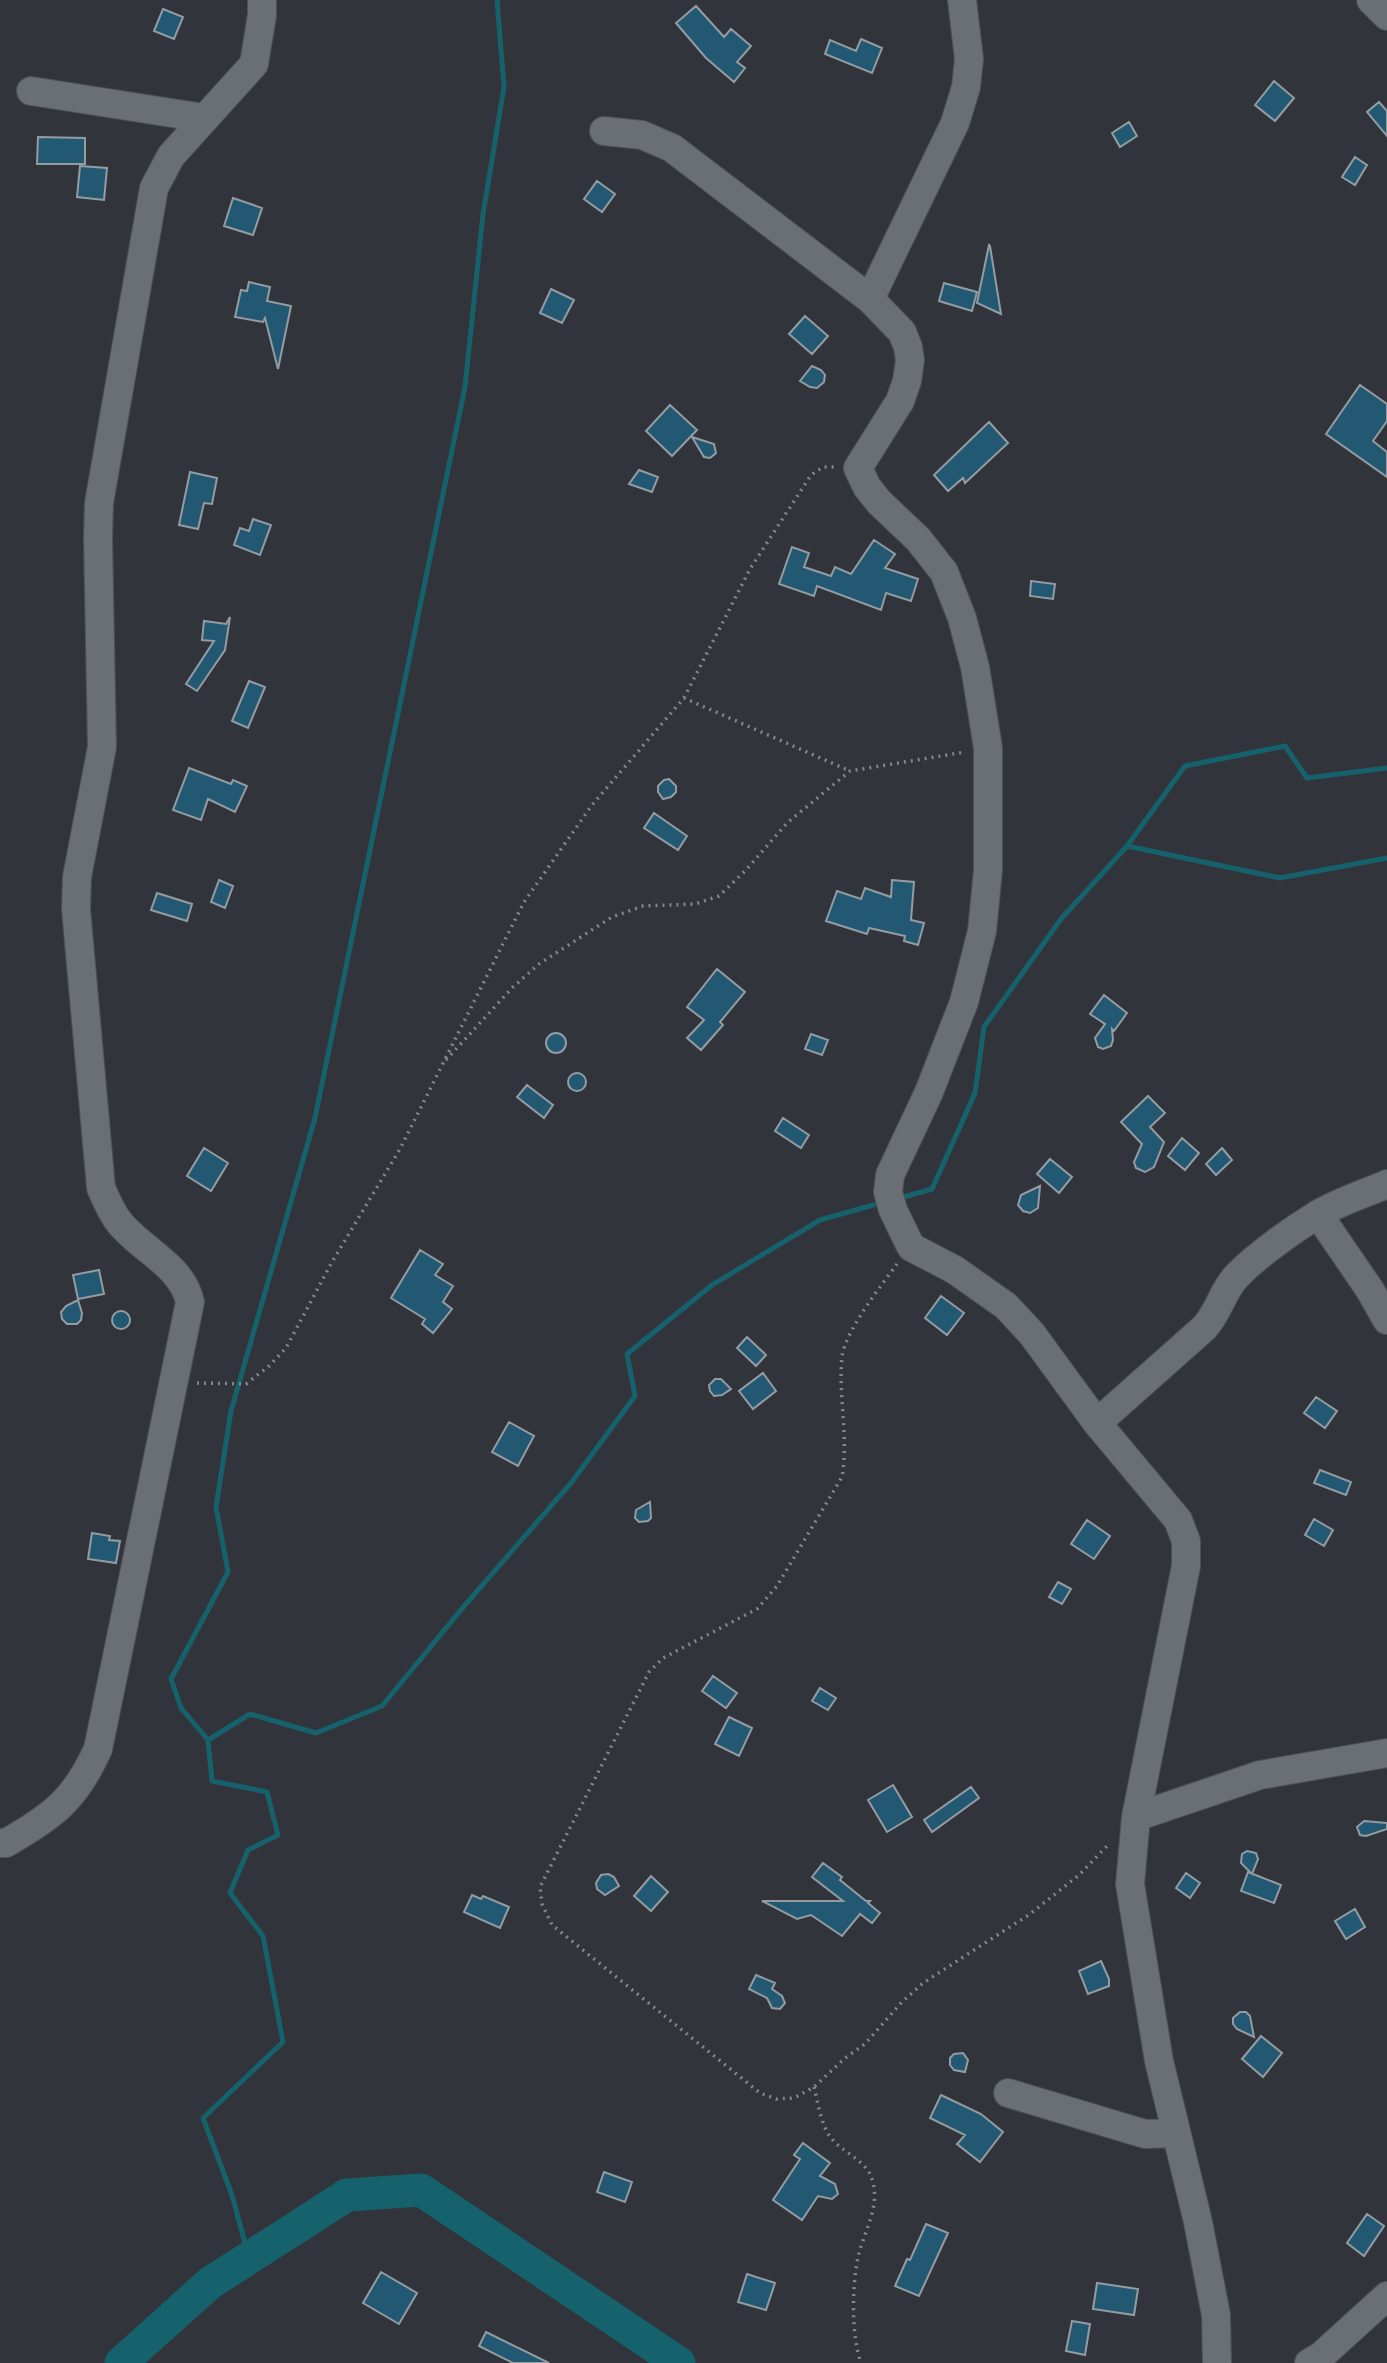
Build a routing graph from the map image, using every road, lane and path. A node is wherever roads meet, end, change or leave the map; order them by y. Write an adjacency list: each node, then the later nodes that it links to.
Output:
1 (262, 0): 6 (street)
2 (962, 0): 8 (street)
3 (1371, 0): 4 (street)
4 (1387, 16)
5 (31, 91): 6 (street)
6 (204, 118): 22 (street)
7 (604, 131): 8 (street)
8 (870, 299): 9 (street)
9 (858, 468): 10 (path); 11 (street)
10 (684, 698): 12 (path); 13 (path)
11 (988, 748): 12 (path); 16 (street)
12 (850, 771): 13 (path)
13 (442, 1064): 18 (path)
14 (1387, 1184): 15 (street)
15 (1318, 1214): 17 (street); 19 (street)
16 (911, 1247): 19 (street); 23 (path)
17 (1387, 1320)
18 (213, 1384)
19 (1097, 1423): 21 (street)
20 (1387, 1753): 21 (street)
21 (1136, 1817): 23 (path); 25 (street)
22 (0, 1843)
23 (814, 2087): 27 (path)
24 (1008, 2093): 25 (street)
25 (1176, 2133): 28 (street)
26 (1387, 2296): 29 (street)
27 (861, 2363)
28 (1217, 2363)
29 (1309, 2363)

